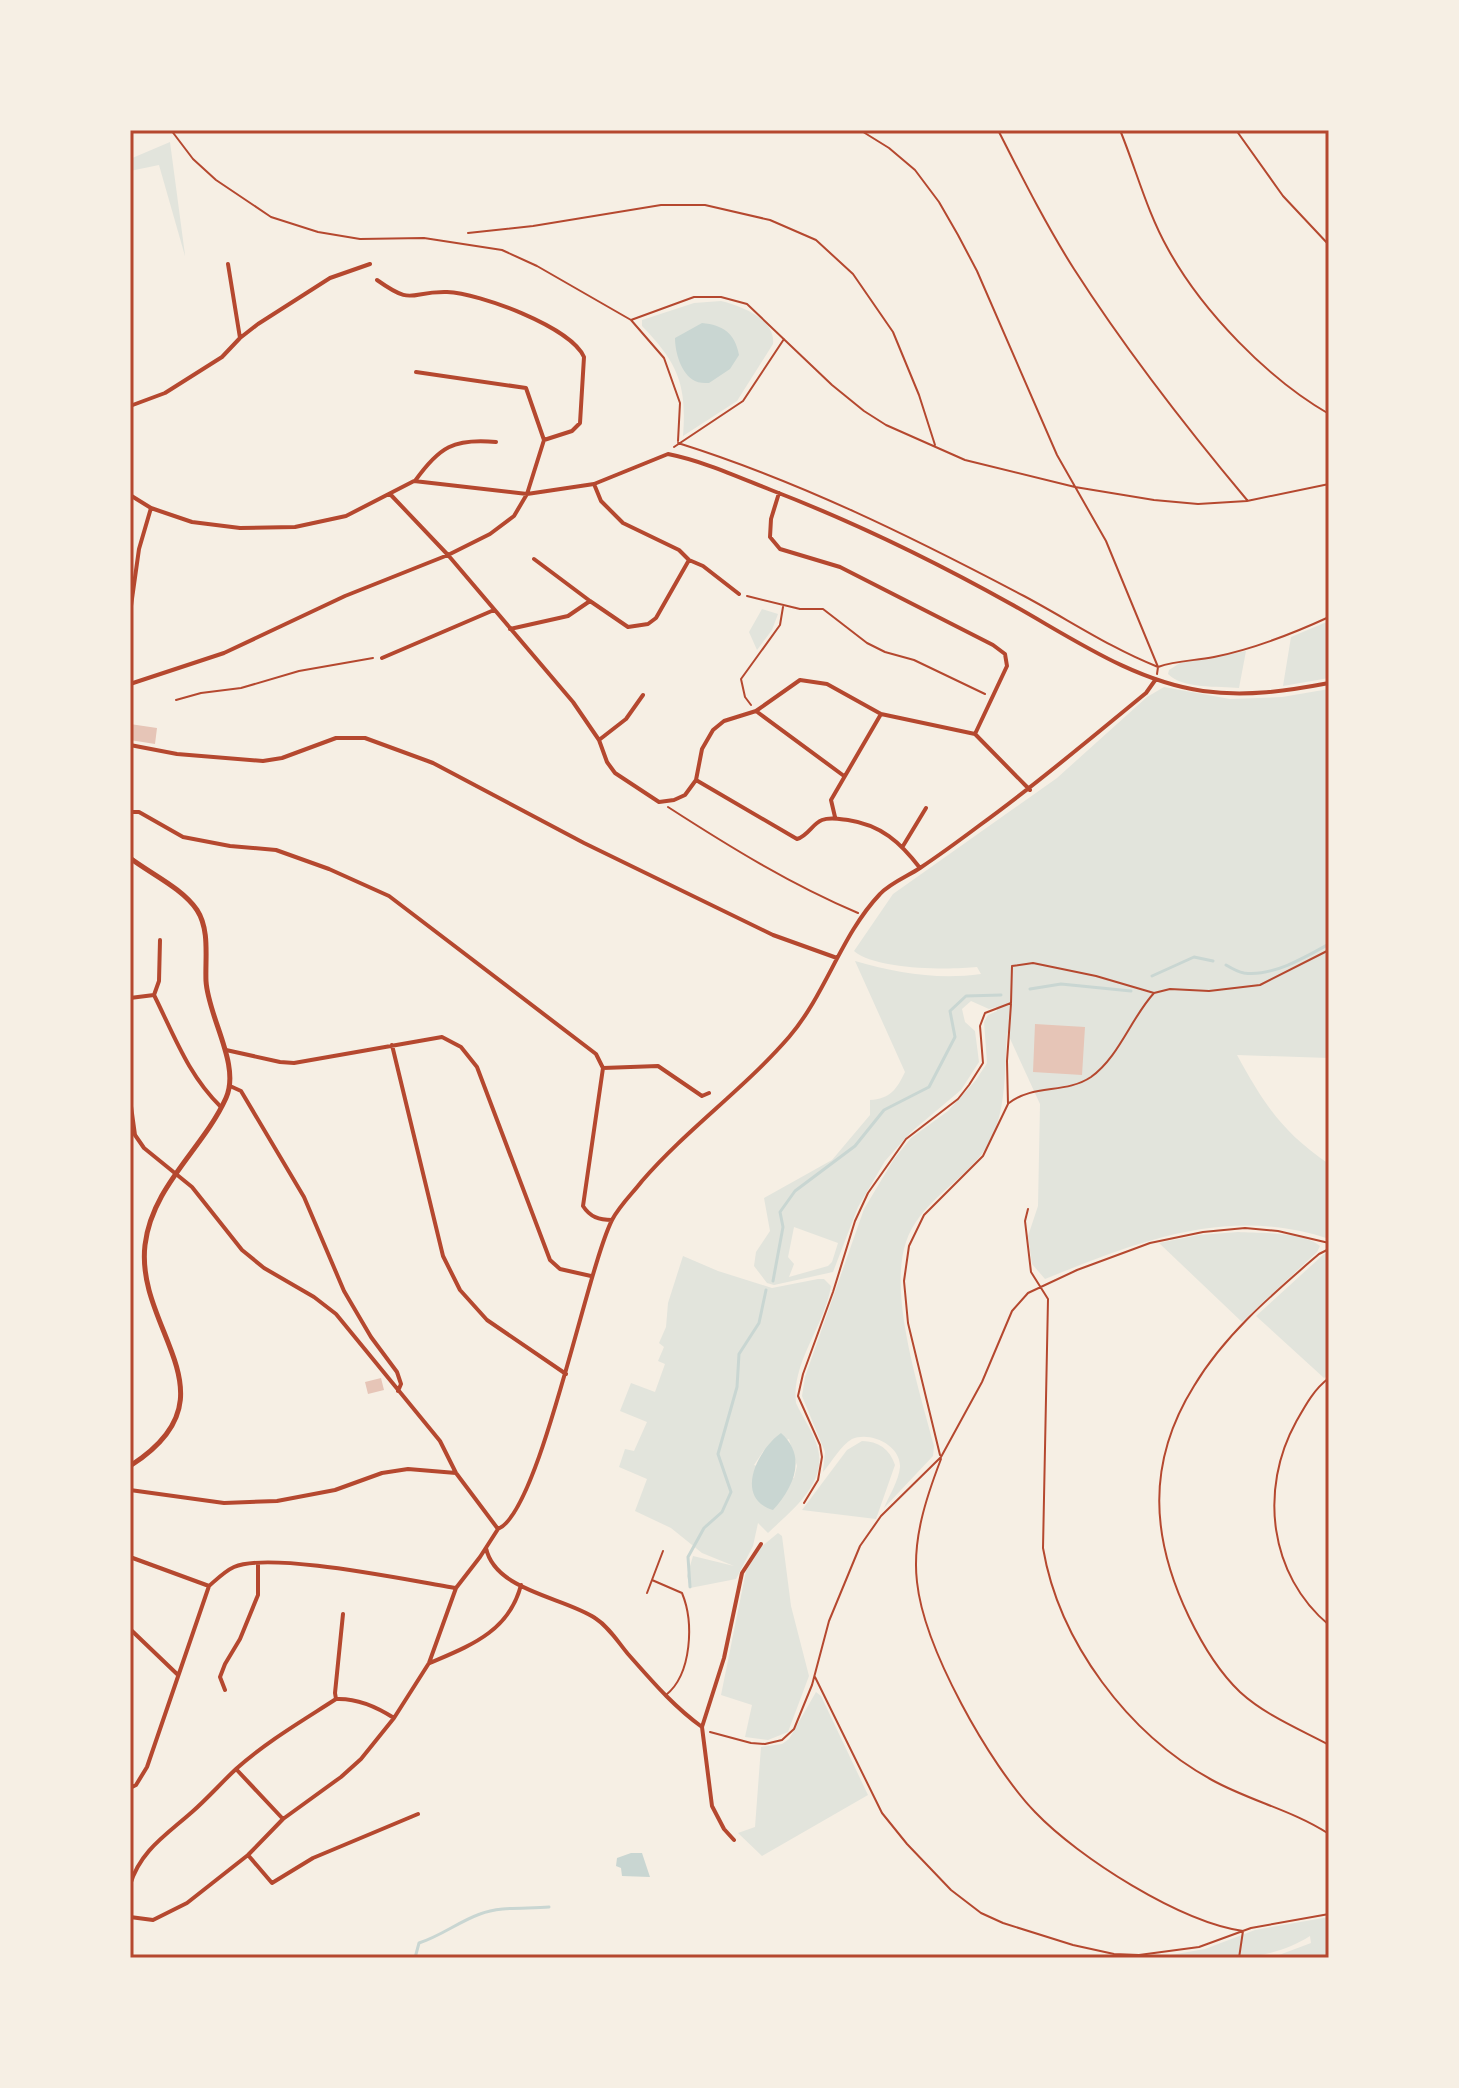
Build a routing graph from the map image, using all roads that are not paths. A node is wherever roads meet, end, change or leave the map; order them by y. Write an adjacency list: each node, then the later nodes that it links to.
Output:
1 (228, 264): 4 (street)
2 (370, 264): 4 (street)
3 (377, 280): 7 (street)
4 (240, 338): 6 (street)
5 (416, 372): 7 (street)
6 (130, 406)
7 (544, 440): 13 (street)
8 (496, 442): 9 (street)
9 (414, 481): 12 (street); 13 (street)
10 (594, 484): 11 (street); 13 (street); 18 (street)
11 (779, 493): 25 (street); 31 (street)
12 (390, 494): 15 (street); 16 (street)
13 (527, 494): 16 (street)
14 (130, 495): 15 (street)
15 (151, 508): 22 (street)
16 (448, 555): 21 (street); 27 (street)
17 (534, 559): 20 (street)
18 (689, 560): 19 (street); 20 (street)
19 (739, 594)
20 (590, 601): 23 (street)
21 (494, 610): 23 (street); 24 (street)
22 (130, 613)
23 (510, 629): 32 (street)
24 (382, 658)
25 (1156, 679): 26 (street); 36 (street)
26 (1329, 683)
27 (130, 684)
28 (643, 695): 32 (street)
29 (756, 711): 30 (street); 34 (street); 35 (street)
30 (881, 714): 31 (street); 34 (street)
31 (975, 734): 36 (street)
32 (599, 740): 35 (street)
33 (130, 745): 44 (street)
34 (844, 776): 39 (street)
35 (696, 780): 39 (street)
36 (1030, 790): 42 (street)
37 (926, 808): 40 (street)
38 (130, 812): 49 (street)
39 (836, 818): 40 (street)
40 (903, 846): 42 (street)
41 (130, 858): 48 (street)
42 (920, 868): 44 (street)
43 (160, 940): 45 (street)
44 (838, 958): 55 (street)
45 (154, 995): 46 (street); 53 (street)
46 (130, 998)
47 (392, 1045): 48 (street); 56 (street); 57 (street)
48 (223, 1050): 50 (street)
49 (603, 1068): 51 (street); 55 (street)
50 (230, 1086): 53 (street); 58 (street)
51 (709, 1093)
52 (130, 1099): 54 (street)
53 (221, 1107): 54 (street)
54 (176, 1173): 58 (street); 59 (street)
55 (612, 1220): 56 (street)
56 (591, 1276): 57 (street)
57 (566, 1374): 62 (street)
58 (398, 1391): 60 (street)
59 (130, 1466)
60 (456, 1473): 61 (street); 62 (street)
61 (130, 1490)
62 (498, 1529): 64 (street)
63 (761, 1544): 81 (street)
64 (486, 1548): 69 (street); 71 (street)
65 (663, 1551): 68 (lane)
66 (130, 1557): 70 (street)
67 (258, 1563): 70 (street); 71 (street); 77 (street)
68 (652, 1580): 72 (lane); 78 (lane)
69 (521, 1585): 75 (street); 78 (street)
70 (209, 1586): 76 (street)
71 (456, 1588): 75 (street)
72 (647, 1593)
73 (343, 1614): 79 (street)
74 (130, 1629): 76 (street)
75 (429, 1663): 80 (street)
76 (177, 1674): 83 (street)
77 (225, 1690)
78 (665, 1696): 81 (street)
79 (336, 1699): 80 (street); 82 (street)
80 (394, 1718): 85 (street)
81 (702, 1727): 86 (street)
82 (236, 1769): 85 (street); 88 (street)
83 (130, 1788)
84 (418, 1814): 87 (street)
85 (283, 1819): 87 (street)
86 (734, 1840)
87 (248, 1855): 89 (street)
88 (130, 1885)
89 (130, 1917)

